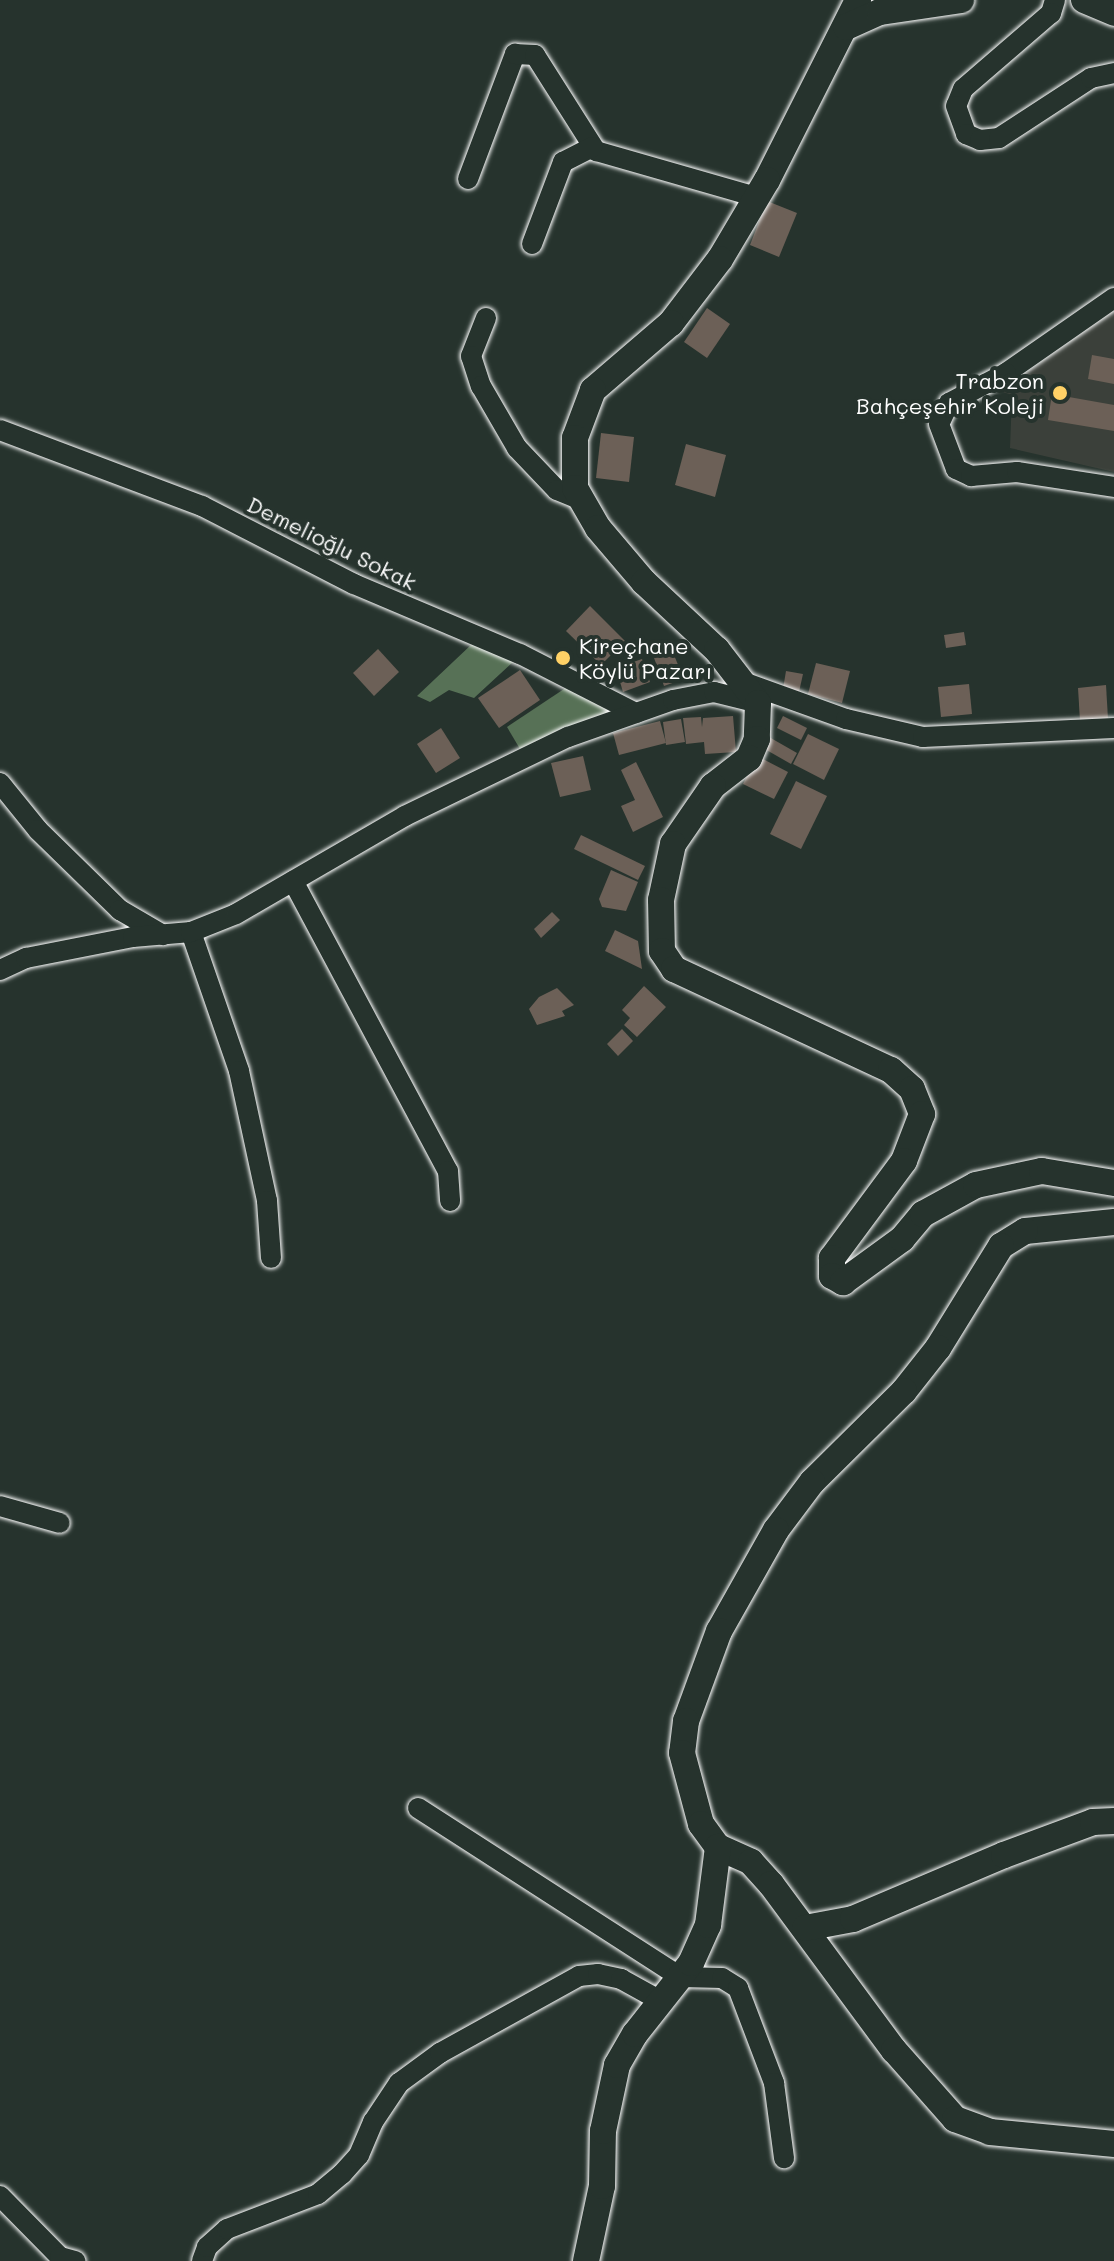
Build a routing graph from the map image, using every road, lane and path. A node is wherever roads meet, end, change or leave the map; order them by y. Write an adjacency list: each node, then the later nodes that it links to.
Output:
1 (858, 0): 6 (street)
2 (961, 0): 6 (street)
3 (1055, 0): 7 (street)
4 (1084, 0): 5 (street)
5 (1114, 13)
6 (841, 36): 10 (street)
7 (1114, 73)
8 (592, 147): 9 (street); 10 (street); 11 (street)
9 (468, 179)
10 (756, 197): 16 (street)
11 (532, 244)
12 (1114, 298): 15 (street)
13 (486, 318): 16 (street)
14 (0, 430): 18 (street, Demelioğlu Sokak)
15 (1114, 487)
16 (582, 500): 17 (street)
17 (751, 692): 18 (street); 19 (street); 25 (street)
18 (636, 713): 21 (street)
19 (1114, 728)
20 (0, 783): 23 (street)
21 (293, 881): 22 (street); 26 (street)
22 (191, 932): 23 (street); 28 (street)
23 (163, 935): 24 (street)
24 (0, 970)
25 (1114, 1183)
26 (450, 1201)
27 (1114, 1222): 33 (street)
28 (271, 1258)
29 (0, 1506): 30 (street)
30 (60, 1523)
31 (418, 1808): 35 (street)
32 (1114, 1821): 34 (street)
33 (718, 1847): 34 (street); 35 (street)
34 (805, 1928): 37 (street)
35 (680, 1977): 36 (street); 38 (street)
36 (661, 2001): 41 (street); 42 (street)
37 (1114, 2144)
38 (784, 2158)
39 (0, 2196): 40 (street)
40 (75, 2261)
41 (202, 2261)
42 (586, 2261)

